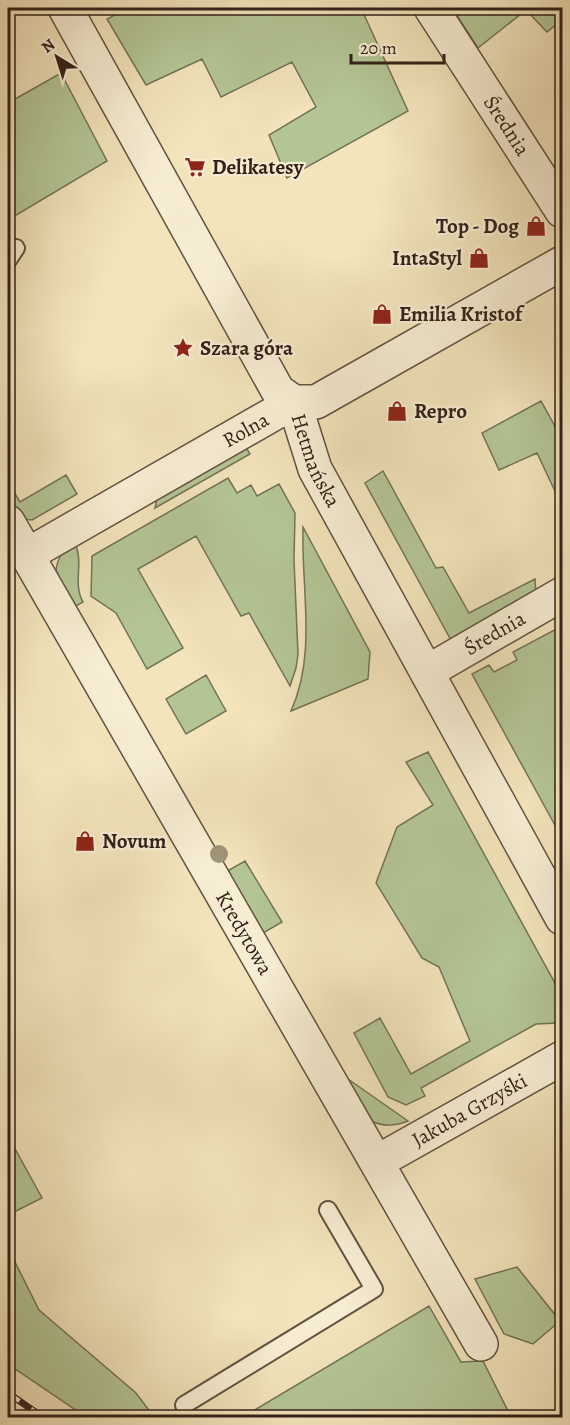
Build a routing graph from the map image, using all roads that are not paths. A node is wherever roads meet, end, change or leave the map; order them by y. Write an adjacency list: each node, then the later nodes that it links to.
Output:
1 (65, 8): 5 (street, Hetmańska)
2 (431, 8): 3 (street, Średnia)
3 (562, 211)
4 (562, 263): 5 (street, Rolna)
5 (294, 402): 7 (street, Rolna); 9 (street, Hetmańska)
6 (8, 522): 7 (street, Kredytowa)
7 (27, 555): 12 (street, Kredytowa)
8 (562, 594): 9 (street, Średnia)
9 (427, 672): 10 (street, Hetmańska)
10 (562, 918)
11 (562, 1058): 12 (street, Jakuba Grzyśki)
12 (377, 1162): 14 (street, Kredytowa)
13 (328, 1210): 15 (lane)
14 (481, 1344)
15 (184, 1405)

